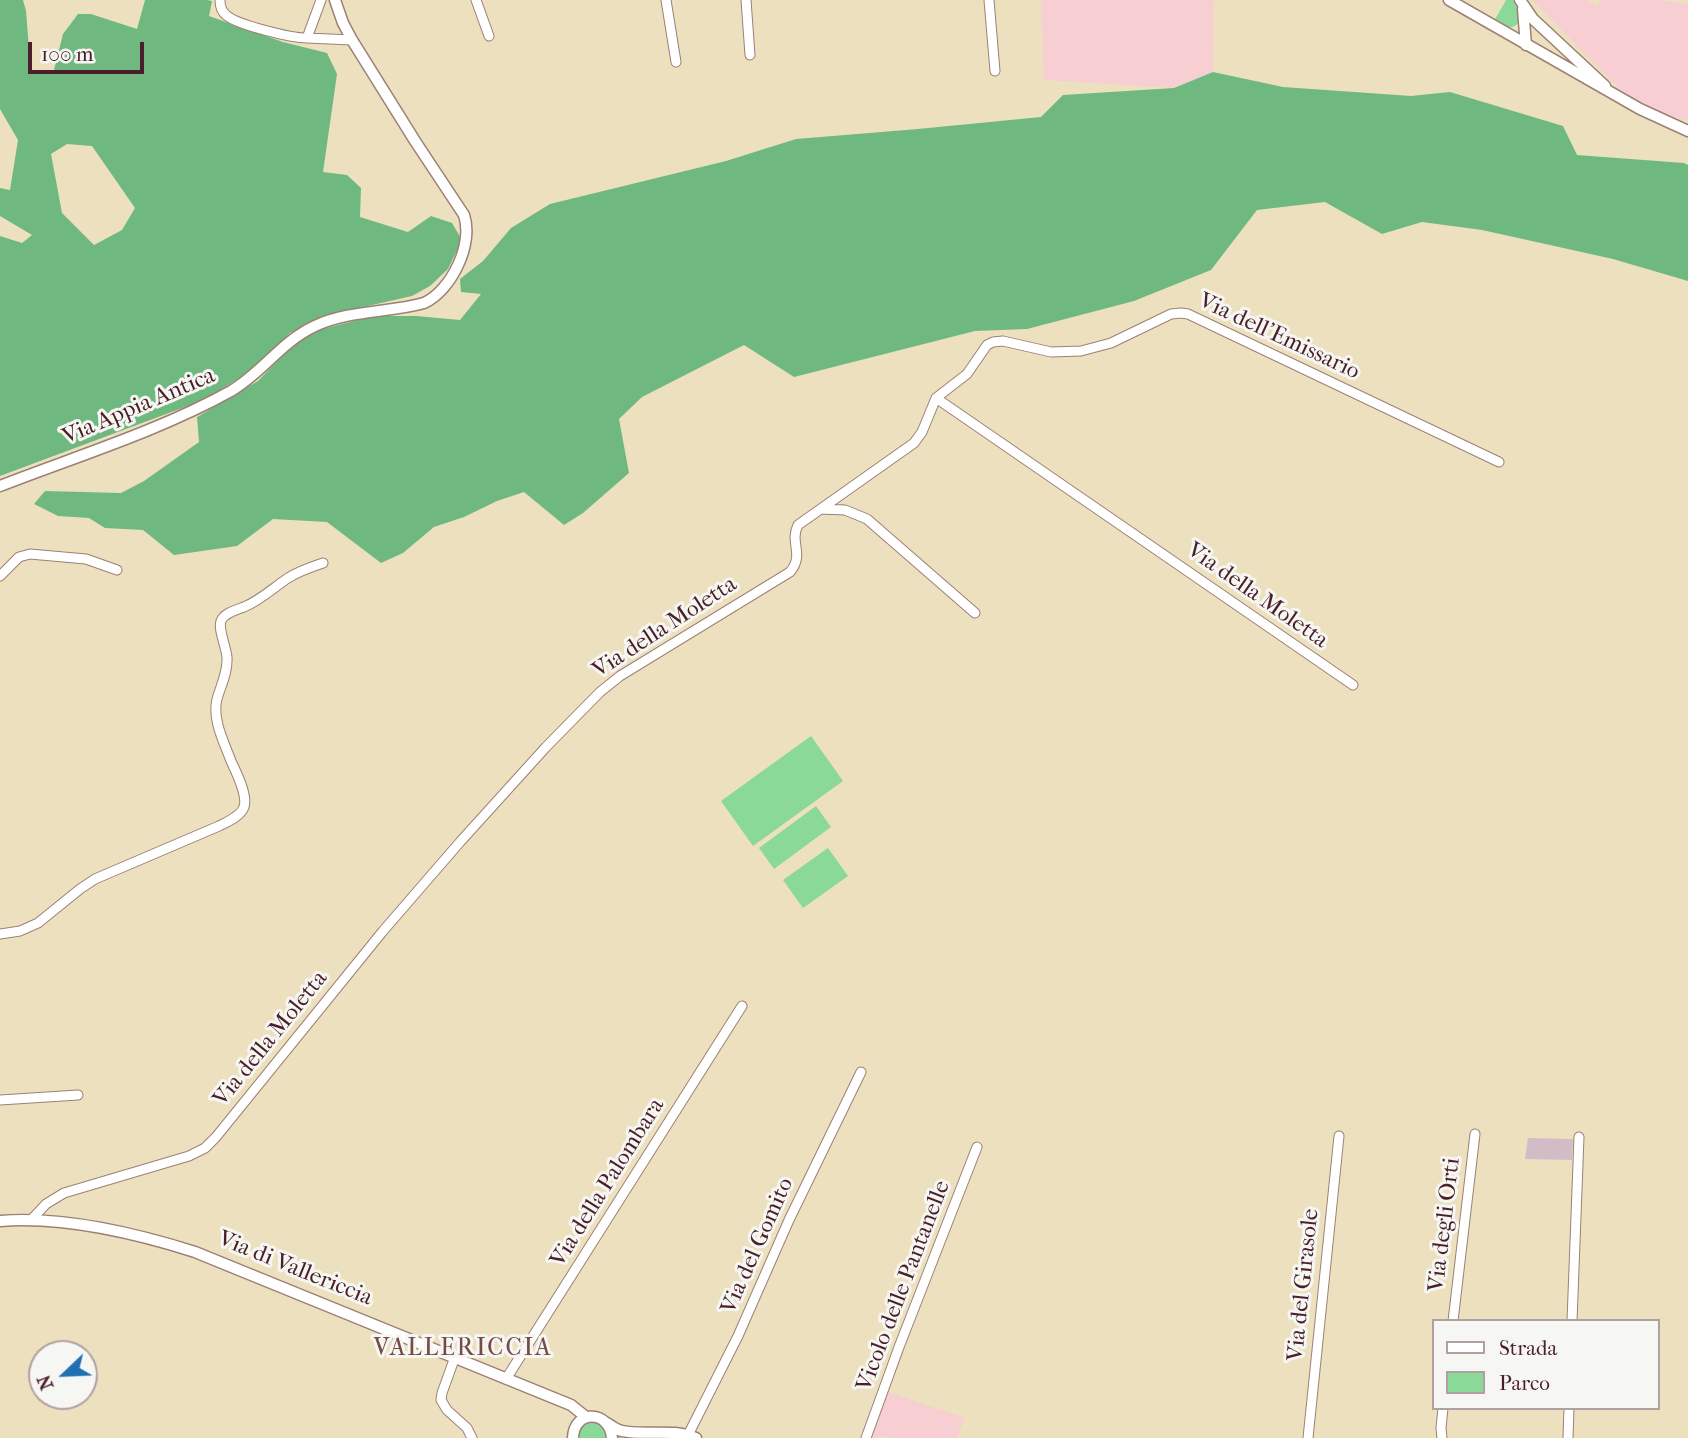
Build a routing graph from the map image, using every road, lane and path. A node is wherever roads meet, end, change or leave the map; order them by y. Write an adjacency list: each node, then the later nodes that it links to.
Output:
1 (220, 0): 13 (street)
2 (321, 0): 13 (street)
3 (335, 0): 14 (street, Via Appia Antica)
4 (476, 0): 12 (street)
5 (666, 0): 19 (street)
6 (746, 0): 18 (street)
7 (989, 0): 20 (street)
8 (1449, 0): 11 (street)
9 (1523, 8): 10 (street); 11 (street); 16 (street)
10 (1537, 22): 15 (street); 16 (street)
11 (1506, 33): 16 (street)
12 (489, 36)
13 (307, 38): 14 (street)
14 (352, 40): 25 (street, Via Appia Antica)
15 (1560, 43): 17 (street); 21 (street)
16 (1526, 45): 17 (street)
17 (1542, 54): 21 (street)
18 (750, 55)
19 (676, 62)
20 (995, 71)
21 (1612, 93): 22 (street)
22 (1688, 131)
23 (936, 398): 24 (street, Via dell'Emissario); 26 (street, Via della Moletta); 31 (street, Via della Moletta)
24 (1499, 462)
25 (0, 486)
26 (820, 509): 30 (street); 41 (street, Via della Moletta)
27 (323, 564): 32 (street)
28 (117, 570): 29 (street)
29 (0, 576)
30 (975, 613)
31 (1353, 685)
32 (0, 934)
33 (742, 1006): 46 (street, Via della Palombara)
34 (861, 1072): 54 (street, Via del Gomito)
35 (78, 1095): 36 (street)
36 (0, 1100)
37 (1475, 1134): 43 (street, Via degli Orti)
38 (1339, 1136): 61 (street, Via del Girasole)
39 (1578, 1137): 44 (street)
40 (978, 1147): 60 (street, Vicolo delle Pantanelle)
41 (30, 1220): 42 (street, Via di Vallericcia); 45 (street, Via di Vallericcia)
42 (0, 1221)
43 (1453, 1319)
44 (1572, 1319)
45 (455, 1357): 46 (street, Via di Vallericcia); 56 (street)
46 (506, 1379): 47 (street, Via di Vallericcia)
47 (562, 1401): 50 (street, Via di Vallericcia); 52 (street)
48 (1443, 1410): 55 (street)
49 (1569, 1410): 62 (street)
50 (586, 1417): 51 (street, Via di Vallericcia); 52 (street)
51 (607, 1423): 53 (street, Via di Vallericcia); 58 (street)
52 (576, 1425): 57 (street)
53 (637, 1433): 54 (street, Via di Vallericcia); 59 (street, Via di Vallericcia)
54 (692, 1436)
55 (1444, 1437)
56 (472, 1438)
57 (572, 1438)
58 (612, 1438)
59 (624, 1438)
60 (866, 1438)
61 (1308, 1438)
62 (1569, 1438)

